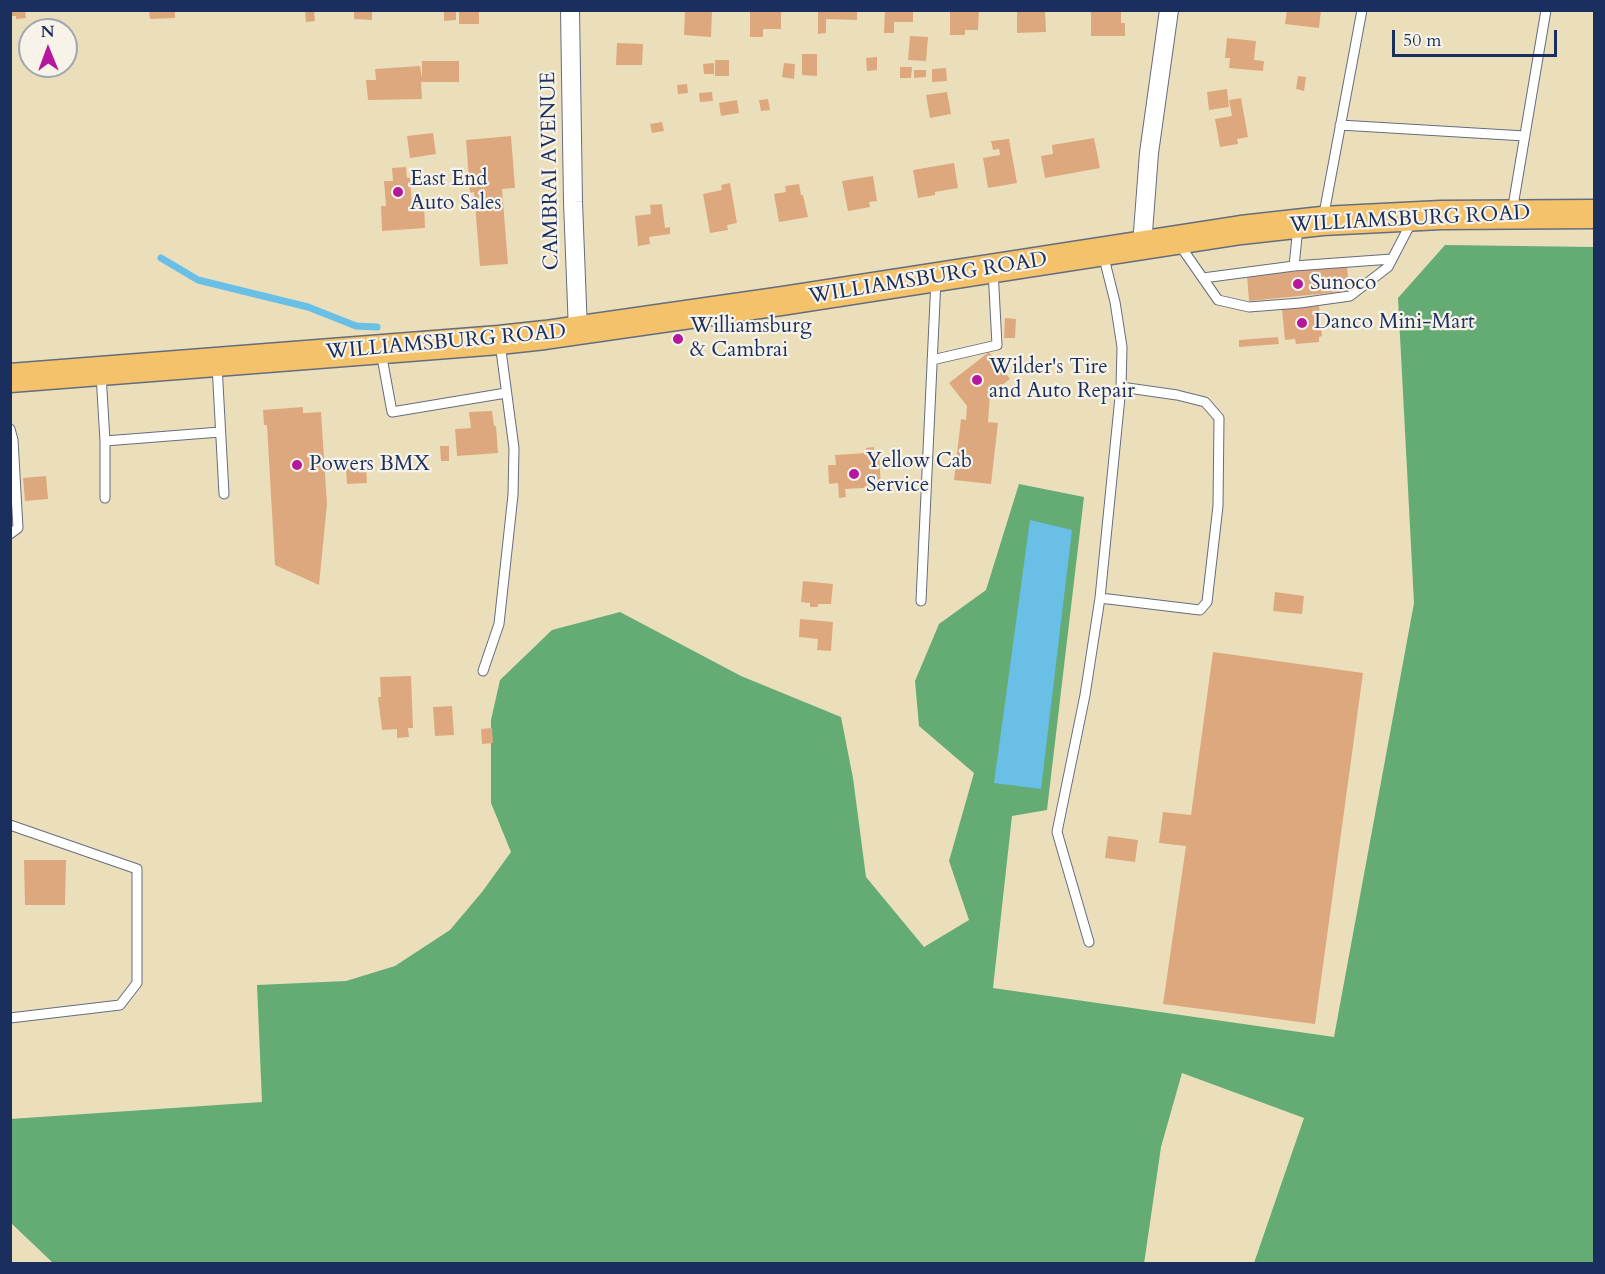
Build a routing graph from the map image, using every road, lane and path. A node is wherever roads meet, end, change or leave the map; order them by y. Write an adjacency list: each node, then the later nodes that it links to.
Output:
1 (570, 10): 19 (street, CAMBRAI AVENUE)
2 (1169, 10): 12 (street)
3 (1362, 10): 5 (lane)
4 (1546, 10): 6 (lane)
5 (1340, 125): 6 (lane); 10 (lane)
6 (1525, 136): 7 (lane)
7 (1512, 214): 8 (main road, WILLIAMSBURG ROAD); 9 (main road, WILLIAMSBURG ROAD)
8 (1594, 214)
9 (1414, 216): 10 (main road, WILLIAMSBURG ROAD); 14 (lane)
10 (1310, 223): 11 (main road, WILLIAMSBURG ROAD); 15 (lane)
11 (1176, 240): 12 (main road, WILLIAMSBURG ROAD); 18 (lane)
12 (1142, 245): 13 (main road, WILLIAMSBURG ROAD)
13 (1102, 251): 16 (main road, WILLIAMSBURG ROAD); 26 (lane)
14 (1392, 259): 15 (lane); 18 (lane)
15 (1294, 266): 18 (lane)
16 (993, 269): 17 (main road, WILLIAMSBURG ROAD); 22 (lane)
17 (936, 277): 19 (main road, WILLIAMSBURG ROAD); 22 (lane)
18 (1203, 278)
19 (578, 331): 20 (main road, WILLIAMSBURG ROAD)
20 (499, 340): 21 (main road, WILLIAMSBURG ROAD); 27 (lane)
21 (380, 350): 23 (main road, WILLIAMSBURG ROAD); 27 (lane)
22 (932, 360): 36 (lane)
23 (217, 363): 24 (main road, WILLIAMSBURG ROAD); 29 (lane)
24 (101, 372): 25 (main road, WILLIAMSBURG ROAD); 31 (lane)
25 (10, 378)
26 (1121, 387): 35 (lane); 35 (lane)
27 (506, 393): 37 (lane)
28 (10, 429): 30 (lane)
29 (220, 432): 31 (lane); 32 (lane)
30 (12, 441): 34 (lane)
31 (105, 441): 33 (lane)
32 (224, 494)
33 (105, 498)
34 (10, 534)
35 (1100, 598): 39 (lane)
36 (921, 601)
37 (483, 671)
38 (10, 825): 40 (lane)
39 (1089, 942)
40 (10, 1018)

